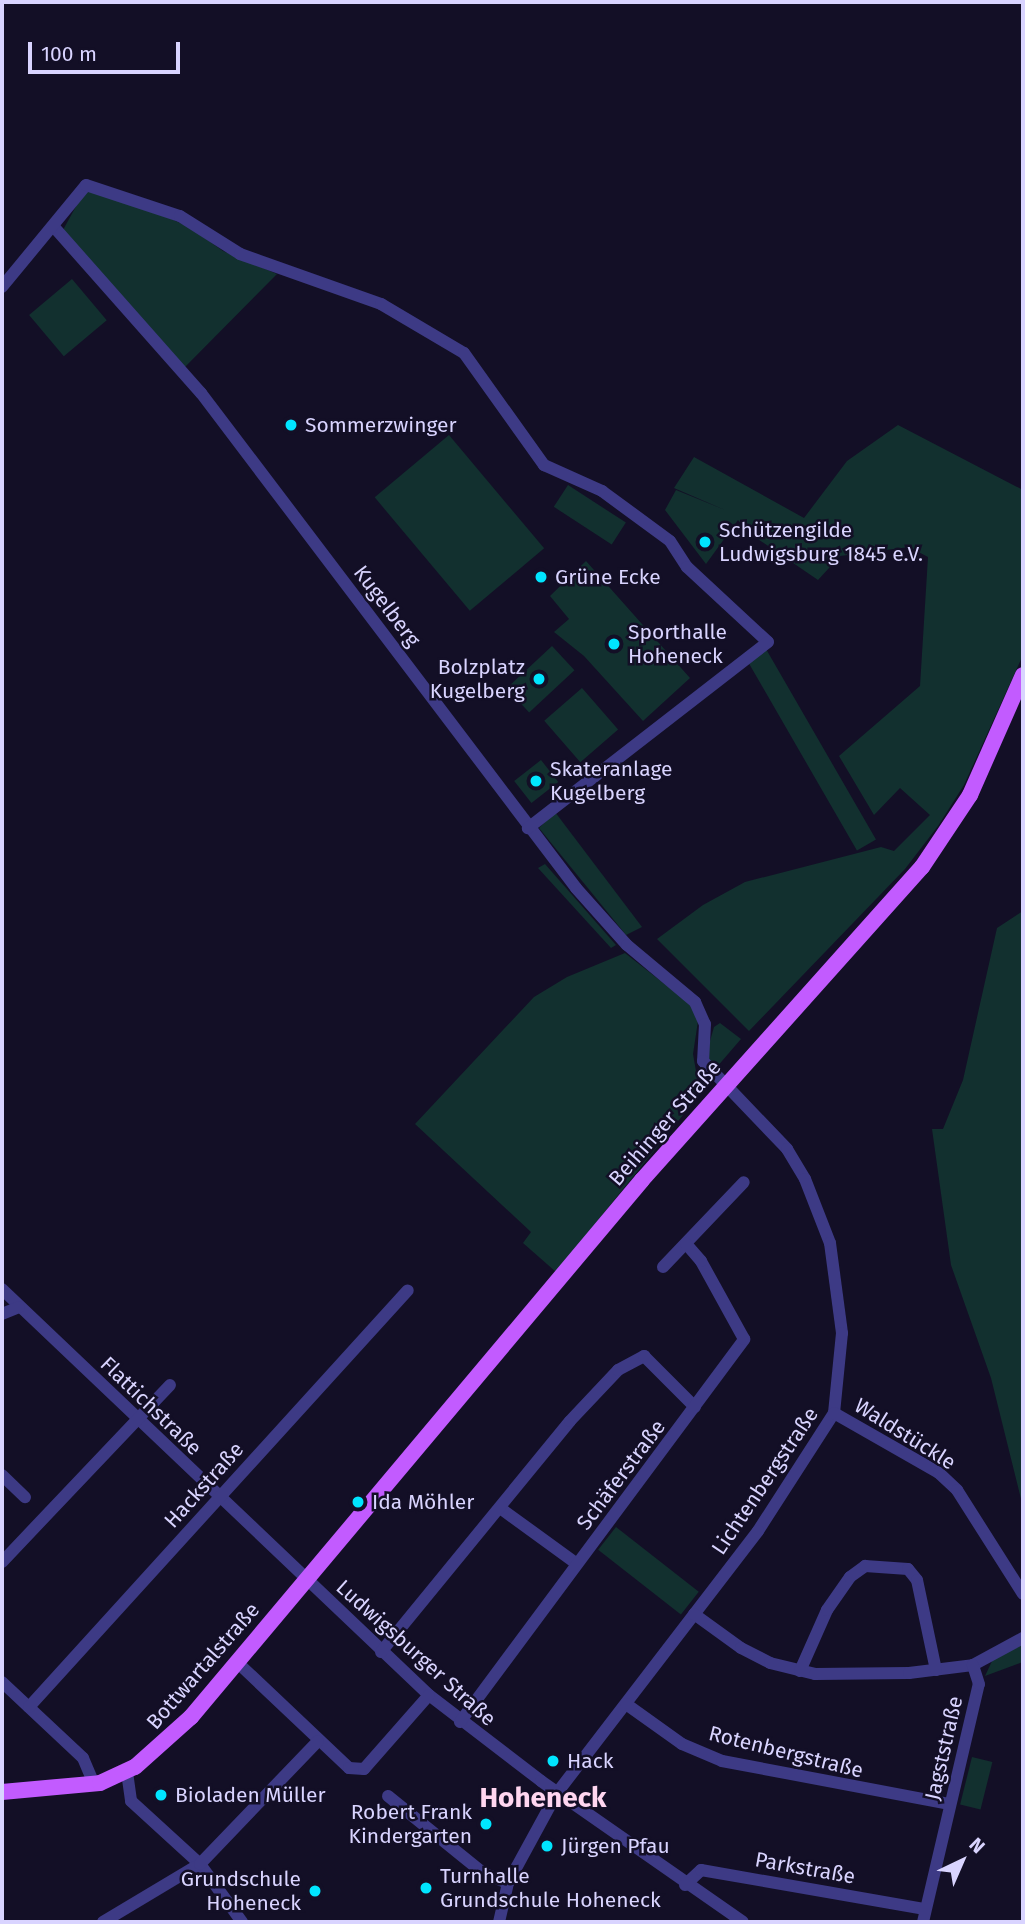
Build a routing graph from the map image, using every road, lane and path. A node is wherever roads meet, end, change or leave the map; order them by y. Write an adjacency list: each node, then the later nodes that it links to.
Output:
1 (54, 227): 2 (street); 4 (street, Kugelberg); 4 (street)
2 (2, 287)
3 (1023, 675): 6 (main road, Beihinger Straße)
4 (528, 828): 5 (street, Kugelberg)
5 (695, 1002): 6 (street, Lichtenbergstraße)
6 (724, 1087): 16 (street, Lichtenbergstraße); 24 (main road, Beihinger Straße)
7 (744, 1182): 8 (street)
8 (686, 1244): 9 (street); 15 (street, Schäferstraße)
9 (663, 1267)
10 (2, 1289): 12 (street, Flattichstraße)
11 (408, 1290): 20 (street, Hackstraße)
12 (19, 1307): 13 (street); 17 (street, Flattichstraße)
13 (2, 1314)
14 (170, 1385): 17 (street)
15 (695, 1407): 21 (street); 23 (street, Schäferstraße)
16 (834, 1413): 25 (street, Waldstückle); 26 (street, Lichtenbergstraße)
17 (136, 1419): 20 (street, Flattichstraße); 22 (street)
18 (2, 1475): 19 (street)
19 (25, 1497)
20 (218, 1498): 24 (street, Flattichstraße); 36 (street, Hackstraße)
21 (500, 1508): 23 (street); 28 (street)
22 (2, 1562)
23 (577, 1564): 37 (street, Schäferstraße)
24 (305, 1580): 28 (street, Ludwigsburger Straße); 29 (main road, Bottwartalstraße)
25 (1023, 1594)
26 (694, 1614): 32 (street); 35 (street, Lichtenbergstraße)
27 (1023, 1638): 30 (street)
28 (381, 1652): 34 (street, Ludwigsburger Straße)
29 (237, 1663): 38 (street); 39 (main road, Bottwartalstraße)
30 (973, 1665): 31 (street); 44 (street, Jagststraße)
31 (936, 1670): 32 (street); 32 (street)
32 (800, 1671)
33 (2, 1682): 36 (street)
34 (429, 1695): 37 (street, Ludwigsburger Straße); 38 (street)
35 (626, 1704): 42 (street, Lichtenbergstraße); 44 (street, Rotenbergstraße)
36 (29, 1707): 40 (street)
37 (460, 1722): 42 (street, Ludwigsburger Straße)
38 (318, 1741): 45 (street)
39 (127, 1772): 40 (main road, Bottwartalstraße); 45 (street)
40 (94, 1784): 41 (main road, Bottwartalstraße)
41 (2, 1792)
42 (557, 1793): 46 (street, Lichtenbergstraße); 47 (street, Ludwigsburger Straße)
43 (388, 1796): 46 (street)
44 (950, 1804): 48 (street, Jagststraße)
45 (200, 1864): 49 (street); 50 (street)
46 (508, 1883): 51 (street, Lichtenbergstraße)
47 (685, 1885): 48 (street, Parkstraße); 52 (street, Ludwigsburger Straße)
48 (923, 1916)
49 (103, 1922)
50 (242, 1922)
51 (499, 1922)
52 (743, 1922)

